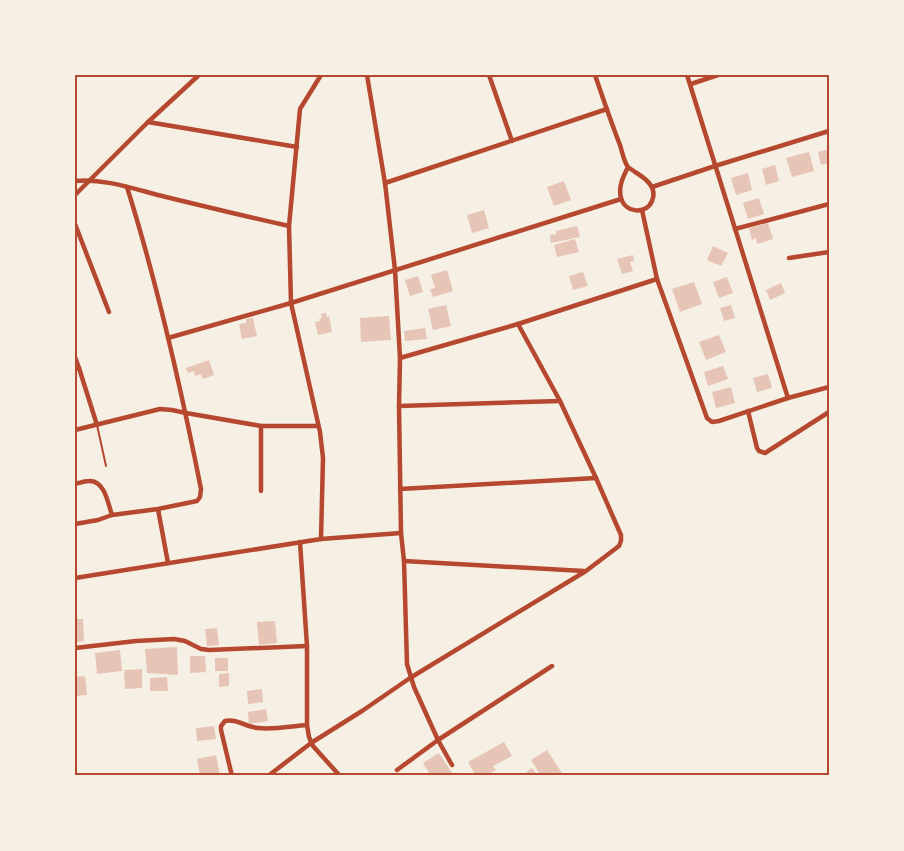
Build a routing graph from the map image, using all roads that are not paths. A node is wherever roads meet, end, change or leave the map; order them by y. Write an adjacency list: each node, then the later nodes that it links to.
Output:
1 (199, 75): 10 (street)
2 (321, 75): 13 (street)
3 (367, 75): 18 (street)
4 (489, 75): 12 (street)
5 (595, 75): 9 (street)
6 (687, 75): 8 (street)
7 (718, 75): 8 (street)
8 (690, 84): 14 (street)
9 (607, 109): 12 (street); 15 (street)
10 (148, 122): 13 (street); 16 (street)
11 (829, 131): 14 (street)
12 (512, 141): 18 (street)
13 (297, 147): 26 (street)
14 (715, 166): 20 (street); 27 (street)
15 (628, 168): 20 (street); 22 (street)
16 (91, 180): 17 (street); 19 (street); 21 (street)
17 (75, 181)
18 (385, 183): 30 (street)
19 (127, 187): 26 (street); 35 (street)
20 (652, 187): 24 (street)
21 (75, 195)
22 (621, 199): 24 (street); 30 (street)
23 (829, 204): 27 (street)
24 (642, 210): 31 (street)
25 (75, 224): 33 (street)
26 (289, 226): 32 (street)
27 (735, 229): 40 (street)
28 (829, 252): 29 (street)
29 (789, 258)
30 (395, 270): 32 (street); 37 (street)
31 (657, 279): 34 (street); 43 (street)
32 (291, 303): 35 (street); 48 (street)
33 (109, 312)
34 (518, 324): 37 (street); 41 (street)
35 (168, 338): 45 (street)
36 (75, 357): 38 (street)
37 (400, 358): 42 (street)
38 (77, 368): 46 (street)
39 (829, 387): 40 (street)
40 (788, 398): 43 (street)
41 (560, 401): 42 (street); 51 (street)
42 (399, 406): 53 (street)
43 (748, 411): 44 (street)
44 (829, 412)
45 (186, 413): 46 (street); 47 (street); 55 (street)
46 (97, 425): 49 (street); 50 (lane)
47 (261, 426): 48 (street); 54 (street)
48 (318, 426): 59 (street)
49 (75, 430)
50 (106, 466)
51 (596, 478): 53 (street); 63 (street)
52 (75, 484): 56 (street)
53 (400, 489): 58 (street)
54 (261, 491)
55 (158, 509): 56 (street); 62 (street)
56 (112, 515): 57 (street)
57 (75, 524)
58 (401, 533): 59 (street); 61 (street)
59 (321, 539): 60 (street)
60 (300, 542): 62 (street); 65 (street)
61 (404, 561): 63 (street); 68 (street)
62 (168, 563): 64 (street)
63 (586, 571): 68 (street)
64 (75, 578)
65 (307, 646): 66 (street); 69 (street)
66 (75, 648)
67 (552, 666): 70 (street)
68 (410, 678): 70 (street); 71 (street)
69 (308, 725): 71 (street); 74 (street)
70 (438, 740): 72 (street); 73 (street)
71 (311, 744): 75 (street); 76 (street)
72 (452, 765)
73 (397, 770)
74 (232, 776)
75 (267, 776)
76 (340, 776)

